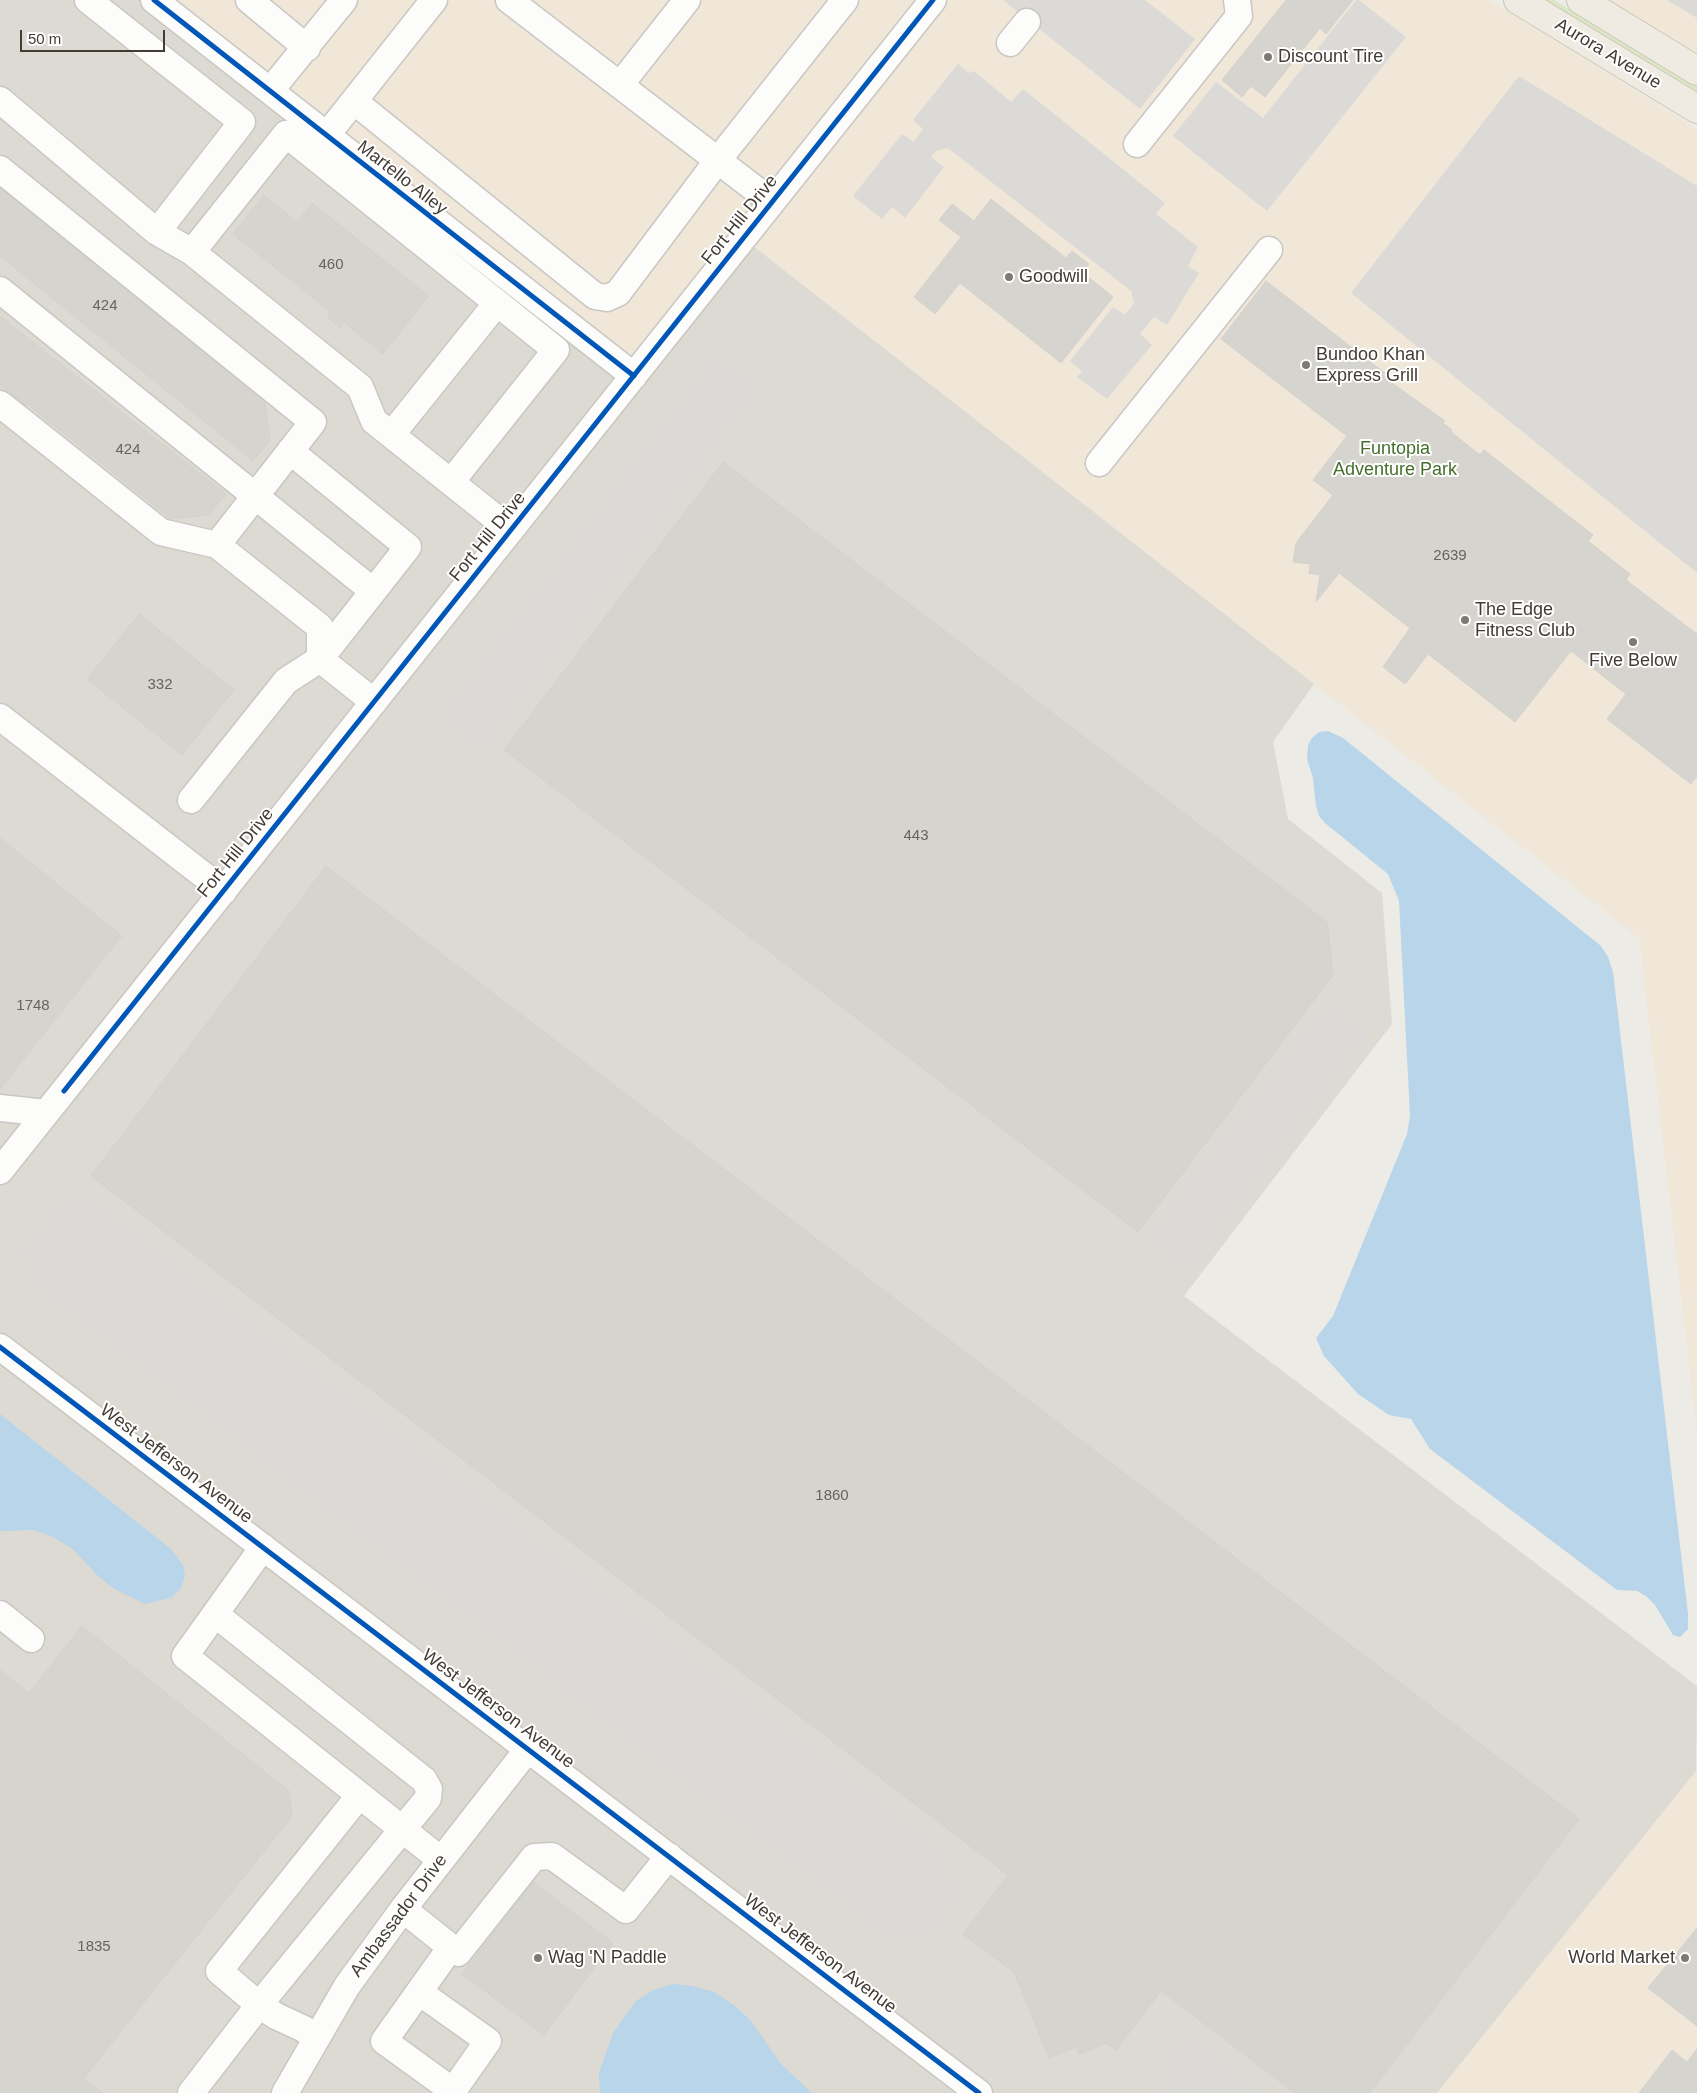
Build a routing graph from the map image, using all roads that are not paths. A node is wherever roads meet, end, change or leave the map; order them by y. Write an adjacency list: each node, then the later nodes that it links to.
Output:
1 (88, 0): 27 (street)
2 (154, 0): 18 (street, Martello Alley)
3 (249, 0): 15 (street)
4 (344, 0): 15 (street)
5 (434, 0): 20 (street)
6 (509, 0): 17 (street)
7 (687, 0): 17 (street)
8 (845, 0): 24 (street)
9 (934, 0): 26 (street, Fort Hill Drive)
10 (1237, 0): 23 (street)
11 (1518, 0): 21 (main road, Aurora Avenue)
12 (1580, 0): 16 (main road, Aurora Avenue)
13 (1027, 22): 14 (street)
14 (1010, 43)
15 (307, 48): 18 (street)
16 (1697, 71)
17 (620, 85): 24 (street)
18 (270, 91): 22 (street, Martello Alley)
19 (0, 100): 27 (street)
20 (355, 102): 22 (street); 24 (street)
21 (1697, 109)
22 (326, 136): 32 (street, Martello Alley)
23 (1138, 144)
24 (718, 160): 26 (street)
25 (0, 170): 35 (street)
26 (772, 202): 32 (street, Fort Hill Drive)
27 (156, 232): 29 (street)
28 (1269, 250): 36 (street)
29 (192, 252): 31 (street); 34 (street)
30 (0, 290): 38 (street)
31 (497, 303): 34 (street); 37 (street)
32 (634, 376): 39 (street, Fort Hill Drive)
33 (0, 404): 40 (street)
34 (392, 434): 37 (street)
35 (290, 451): 38 (street); 41 (street)
36 (1100, 463)
37 (451, 482): 39 (street)
38 (256, 496): 40 (street); 41 (street)
39 (511, 530): 43 (street, Fort Hill Drive)
40 (217, 545): 42 (street)
41 (374, 592): 42 (street)
42 (320, 659): 43 (street); 45 (street)
43 (374, 702): 46 (street, Fort Hill Drive)
44 (0, 717): 46 (street)
45 (191, 800)
46 (224, 891): 48 (street, Fort Hill Drive)
47 (0, 1108): 48 (street)
48 (46, 1113): 49 (street, Fort Hill Drive)
49 (2, 1161)
50 (0, 1347): 51 (street, West Jefferson Avenue)
51 (264, 1548): 53 (street); 55 (street, West Jefferson Avenue)
52 (0, 1614): 54 (street)
53 (215, 1614): 56 (street); 57 (street)
54 (32, 1638)
55 (528, 1749): 58 (street, West Jefferson Avenue); 59 (street, Ambassador Drive)
56 (359, 1796): 57 (street); 63 (street)
57 (402, 1830): 59 (street); 63 (street)
58 (669, 1856): 61 (street); 67 (street, West Jefferson Avenue)
59 (441, 1860): 60 (street, Ambassador Drive)
60 (403, 1909): 61 (street); 64 (street, Ambassador Drive)
61 (451, 1947): 62 (street)
62 (419, 1992)
63 (259, 2005): 64 (street); 65 (street)
64 (315, 2038): 66 (street, Ambassador Drive)
65 (191, 2093)
66 (285, 2093)
67 (979, 2093)

